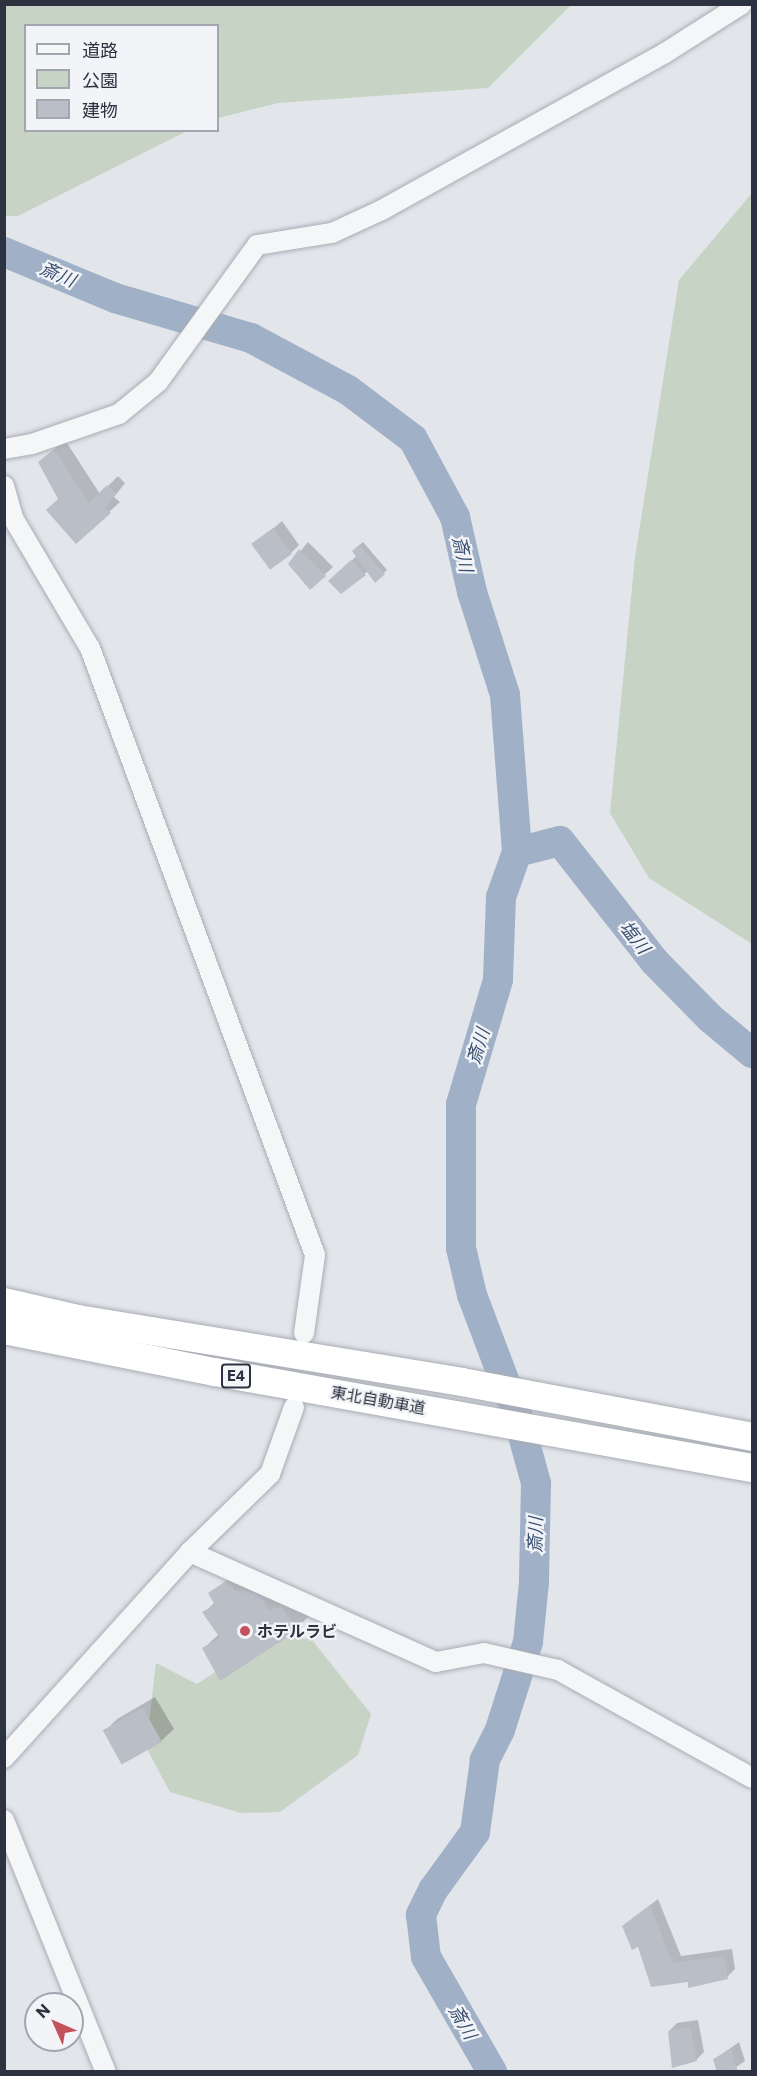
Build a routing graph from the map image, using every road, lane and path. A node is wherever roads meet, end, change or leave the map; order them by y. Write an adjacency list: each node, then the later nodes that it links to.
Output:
1 (742, 4): 2 (street)
2 (4, 449)
3 (4, 486): 6 (street)
4 (4, 1302): 8 (highway, 東北自動車道 / E4)
5 (4, 1330): 9 (highway, 東北自動車道 / E4)
6 (304, 1333)
7 (294, 1407): 10 (street)
8 (753, 1437)
9 (753, 1468)
10 (190, 1552): 11 (street); 12 (street)
11 (4, 1758)
12 (753, 1778)
13 (4, 1820): 14 (street)
14 (106, 2072)

